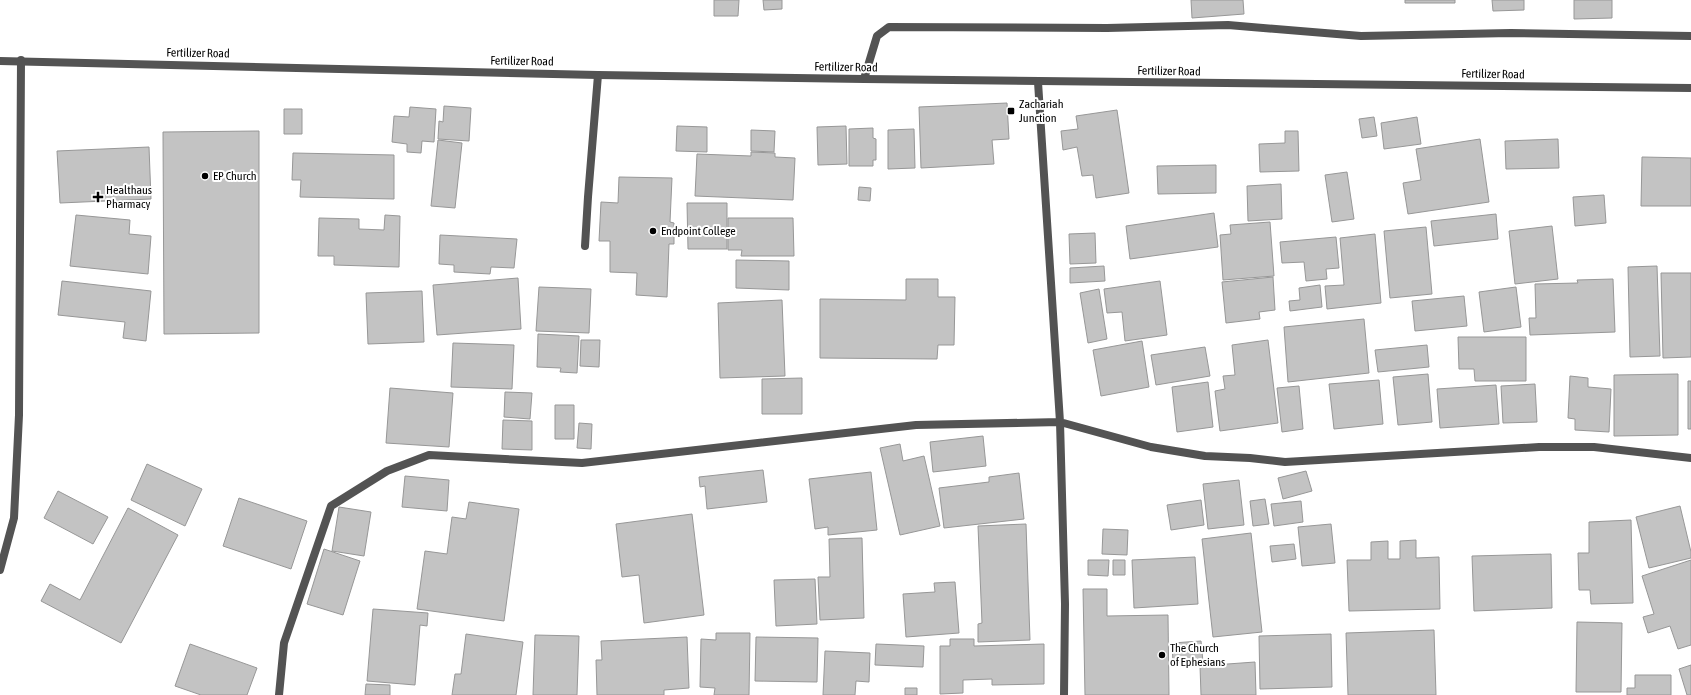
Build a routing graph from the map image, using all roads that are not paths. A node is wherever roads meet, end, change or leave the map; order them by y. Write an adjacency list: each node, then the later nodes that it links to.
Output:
1 (1691, 36): 5 (street)
2 (21, 60): 3 (street, Fertilizer Road); 4 (street, Fertilizer Road); 11 (street)
3 (0, 61)
4 (598, 75): 5 (street, Fertilizer Road); 8 (street)
5 (864, 80): 6 (street, Fertilizer Road)
6 (1038, 82): 7 (street, Fertilizer Road); 9 (street)
7 (1691, 88)
8 (585, 246)
9 (1060, 422): 10 (street); 12 (street); 13 (street)
10 (1691, 458)
11 (0, 570)
12 (279, 695)
13 (1064, 695)

